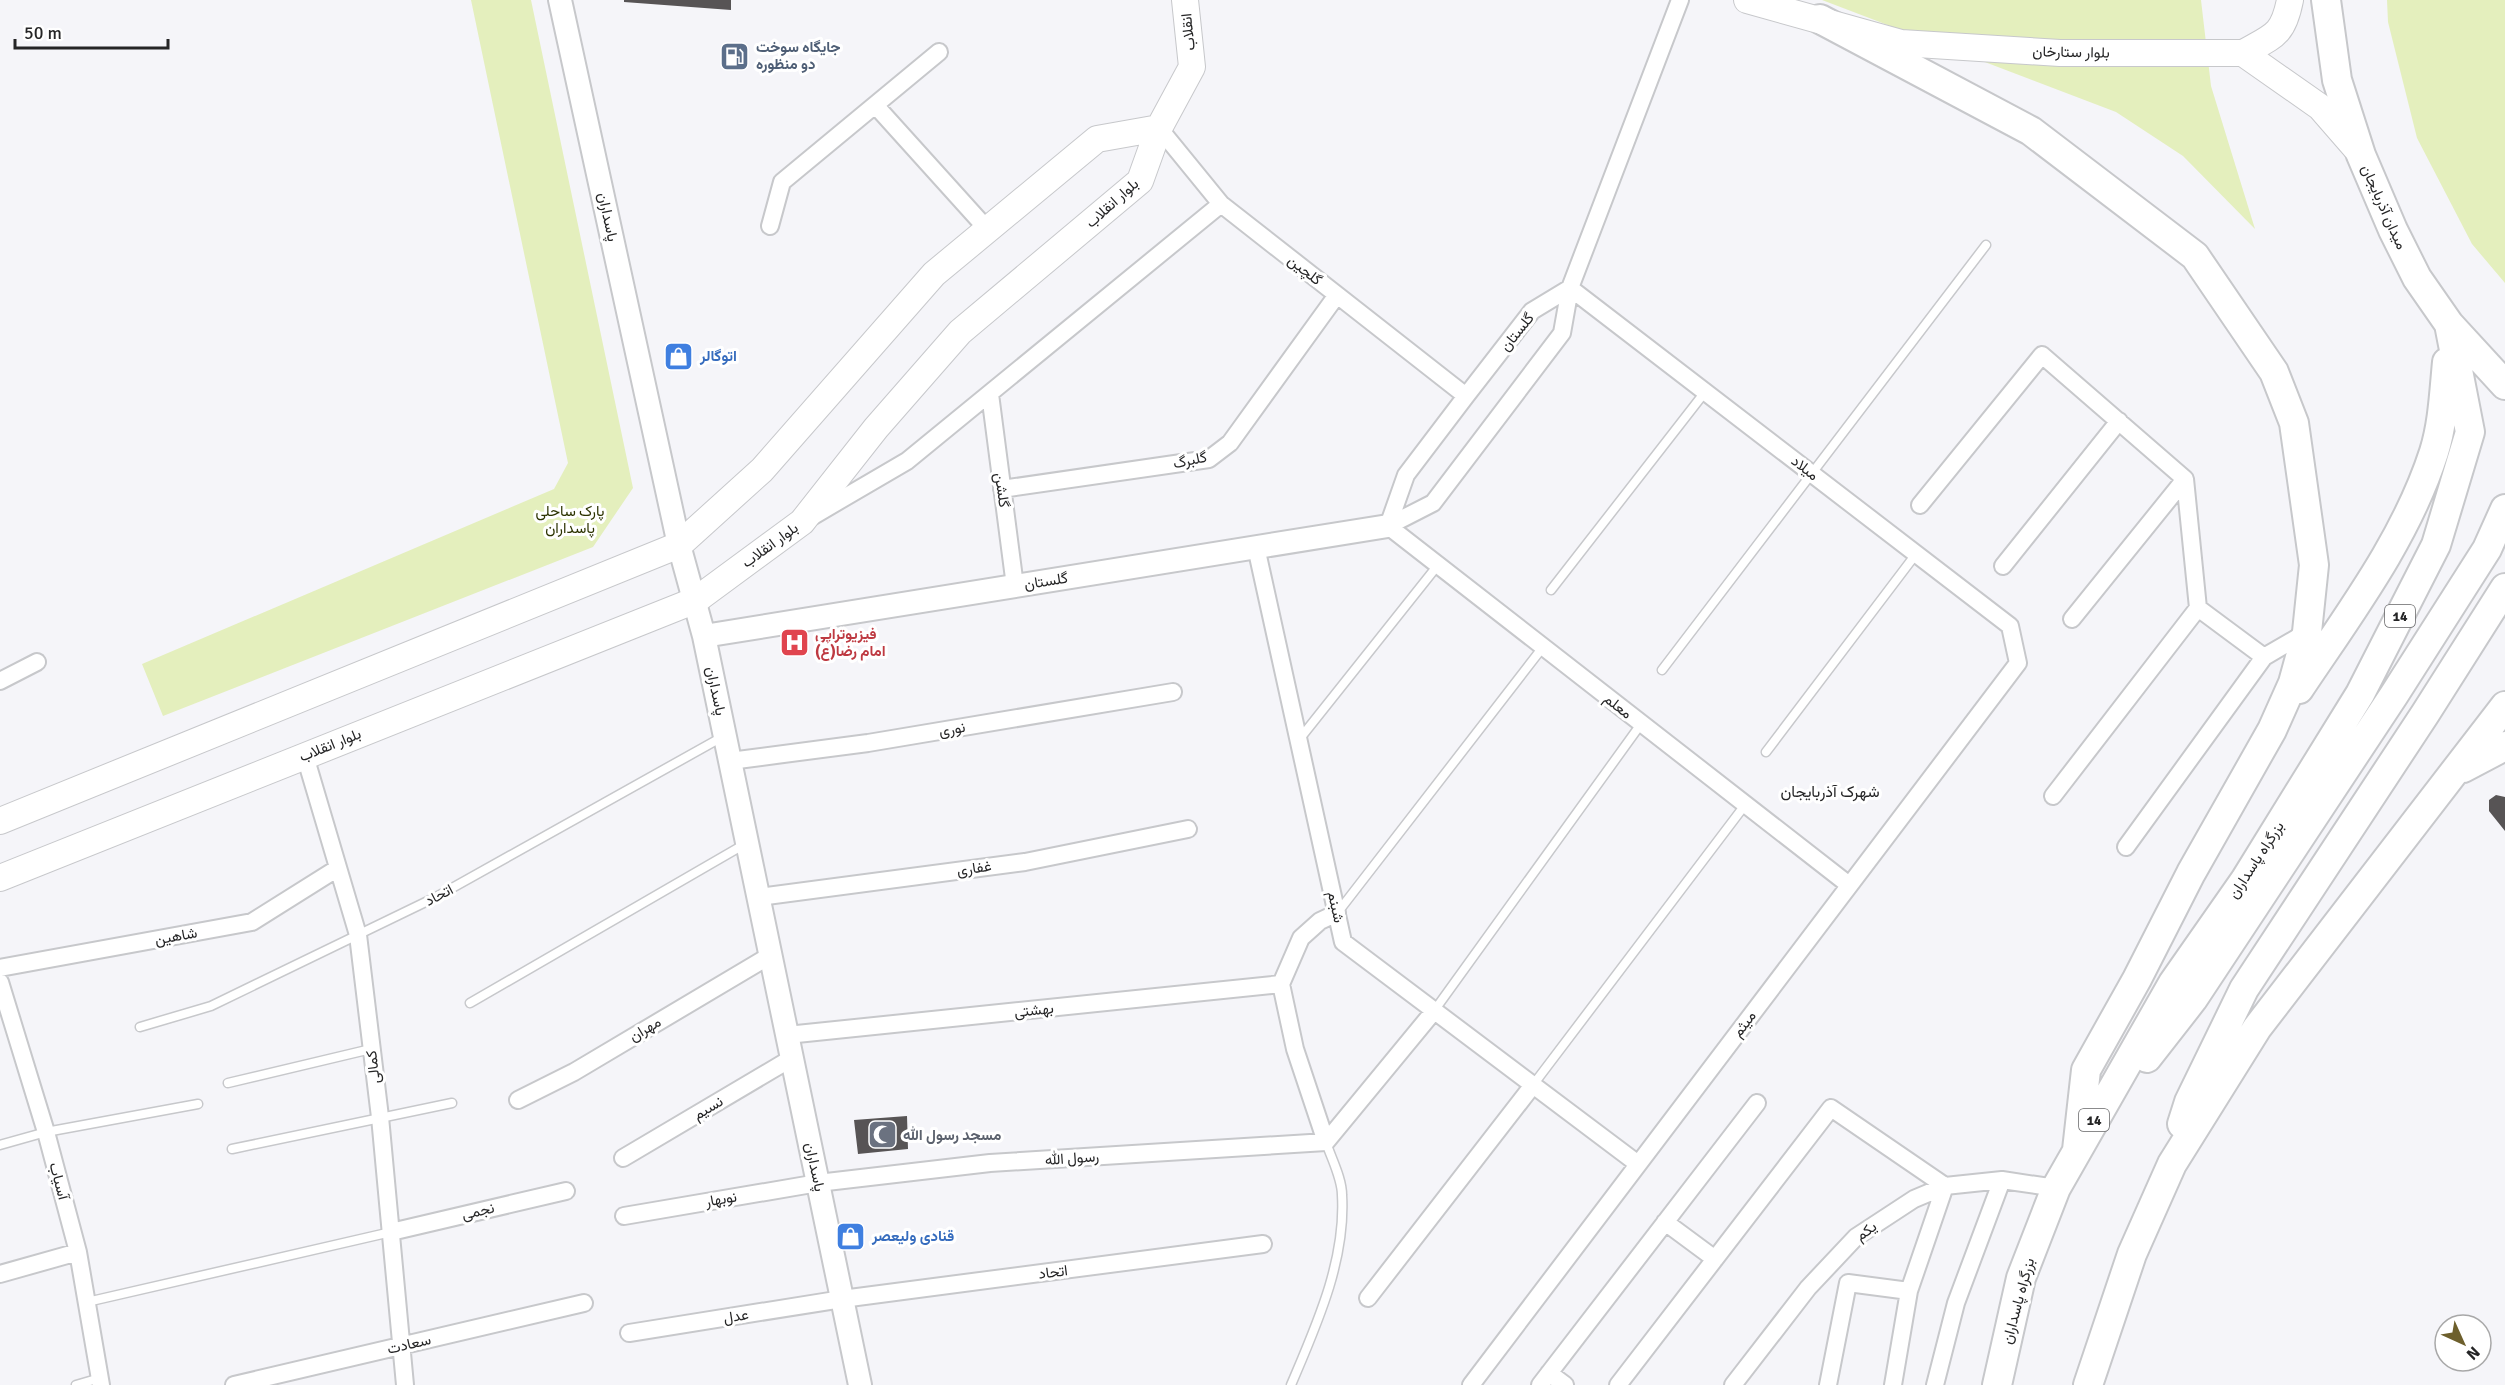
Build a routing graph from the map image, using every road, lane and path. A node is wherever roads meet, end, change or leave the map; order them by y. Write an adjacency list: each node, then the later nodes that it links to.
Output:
1 (560, 0): 32 (main road, پاسداران)
2 (1185, 0): 11 (main road, انقلاب)
3 (1680, 0): 17 (street)
4 (1747, 0): 7 (main road, بلوار ستارخان)
5 (2290, 0): 9 (main road)
6 (2326, 0): 12 (highway, میدان آذربایجان / 14)
7 (1820, 19): 9 (main road, بلوار ستارخان); 43 (highway)
8 (939, 52): 10 (street)
9 (2243, 53): 12 (main road)
10 (876, 106): 14 (street); 15 (street)
11 (1159, 128): 13 (street, گلچین); 15 (main road); 30 (main road, بلوار انقلاب)
12 (2361, 155): 19 (highway, میدان آذربایجان / 14)
13 (1221, 204): 18 (street, گلچین); 22 (street)
14 (770, 226)
15 (987, 229): 32 (main road)
16 (1986, 245): 25 (lane)
17 (1570, 288): 21 (street, میلاد); 23 (street, گلستان); 31 (street, گلستان)
18 (1337, 295): 23 (street, گلچین); 27 (street, گلبرگ)
19 (2450, 324): 20 (highway, میدان آذربایجان / 14); 54 (highway); 96 (highway, بزرگراه پاسداران / 14)
20 (2505, 385)
21 (1705, 392): 25 (street, میلاد); 39 (lane)
22 (990, 394): 27 (street, گلشن); 30 (street)
23 (1466, 396): 31 (street, گلستان)
24 (2119, 421): 26 (street); 28 (street); 36 (street)
25 (1811, 473): 34 (street, میلاد); 49 (lane)
26 (2186, 479): 41 (street); 42 (street)
27 (1002, 489): 37 (street, گلشن)
28 (1920, 505)
29 (2505, 509): 96 (highway)
30 (802, 522): 40 (main road, بلوار انقلاب)
31 (1388, 526): 33 (main road, گلستان); 35 (street, معلم)
32 (679, 545): 40 (main road, پاسداران); 64 (main road)
33 (1256, 547): 37 (main road, گلستان); 56 (street, شبنم)
34 (1916, 554): 48 (street, میلاد); 58 (lane)
35 (1438, 565): 45 (street, معلم); 56 (lane)
36 (2003, 566)
37 (1015, 586): 44 (main road, گلستان)
38 (2505, 588): 104 (highway)
39 (1551, 590)
40 (696, 600): 44 (main road, پاسداران); 59 (main road, بلوار انقلاب)
41 (2198, 608): 46 (street); 62 (street)
42 (2072, 619)
43 (2307, 632): 46 (street); 54 (highway)
44 (704, 636): 55 (main road, پاسداران)
45 (1543, 647): 53 (street, معلم); 72 (lane)
46 (2264, 657): 67 (street)
47 (37, 662): 50 (street)
48 (2018, 663): 70 (street, میثم)
49 (1662, 670)
50 (0, 681)
51 (1173, 692): 60 (street, نوری)
52 (2505, 706): 61 (highway)
53 (1641, 723): 63 (street, معلم); 79 (lane)
54 (2272, 730): 96 (highway)
55 (725, 735): 60 (main road, پاسداران); 73 (lane, اتحاد)
56 (1298, 741): 72 (street, شبنم)
57 (2505, 746): 61 (highway)
58 (1767, 752)
59 (305, 756): 68 (street, کمالی); 69 (main road, بلوار انقلاب)
60 (730, 761): 66 (main road, پاسداران)
61 (2453, 774): 104 (highway)
62 (2053, 796)
63 (1745, 805): 70 (street, معلم); 86 (lane)
64 (0, 821)
65 (1188, 829): 71 (street, غفاری)
66 (747, 842): 71 (main road, پاسداران); 78 (lane)
67 (2126, 847)
68 (338, 868): 73 (street, کمالی); 75 (street, شاهین)
69 (0, 878)
70 (1849, 885): 98 (street, میثم)
71 (759, 897): 74 (main road, پاسداران)
72 (1337, 913): 77 (street); 79 (street, شبنم)
73 (358, 935): 81 (lane, اتحاد); 83 (street, کمالی)
74 (771, 955): 82 (main road, پاسداران); 87 (street, مهران)
75 (0, 968)
76 (0, 982): 80 (street, آسیاب)
77 (1281, 984): 82 (street, بهشتی); 93 (street)
78 (470, 1004)
79 (1434, 1011): 86 (street, شبنم); 93 (street)
80 (5, 1017): 92 (street, آسیاب)
81 (140, 1027)
82 (787, 1035): 84 (main road, پاسداران)
83 (371, 1049): 85 (lane); 91 (street, کمالی)
84 (792, 1058): 97 (street, نسیم); 100 (main road, پاسداران)
85 (228, 1083)
86 (1533, 1085): 98 (street, شبنم); 113 (street)
87 (518, 1101)
88 (1756, 1103): 106 (street)
89 (198, 1104): 92 (lane)
90 (452, 1104): 91 (lane)
91 (380, 1117): 95 (lane); 107 (street, کمالی)
92 (46, 1132): 94 (lane); 109 (street, آسیاب)
93 (1326, 1142): 100 (street, رسول الله); 125 (lane)
94 (0, 1145)
95 (232, 1149)
96 (2077, 1150): 102 (highway, بزرگراه پاسداران / 14)
97 (623, 1158)
98 (1638, 1164): 126 (street, میثم)
99 (2002, 1180): 101 (street, یکم); 102 (street, یکم); 132 (street)
100 (818, 1183): 105 (street, نوبهار); 114 (main road, پاسداران)
101 (1945, 1186): 110 (street); 112 (street); 129 (street, یکم)
102 (2056, 1188): 133 (highway, بزرگراه پاسداران / 14)
103 (566, 1191): 107 (street, نجمی)
104 (2157, 1197): 134 (highway)
105 (624, 1216)
106 (1665, 1222): 110 (street); 119 (street)
107 (391, 1232): 115 (lane); 118 (street, کمالی)
108 (1263, 1244): 114 (street, اتحاد)
109 (78, 1252): 111 (street); 115 (street, آسیاب)
110 (1715, 1259): 128 (street)
111 (0, 1274)
112 (1909, 1291): 130 (street); 131 (street)
113 (1368, 1298)
114 (842, 1299): 117 (street, عدل); 124 (main road, پاسداران)
115 (87, 1302): 120 (street, آسیاب)
116 (584, 1304): 118 (street, سعادت)
117 (629, 1334)
118 (401, 1346): 122 (street, سعادت); 123 (street, کمالی)
119 (1544, 1379): 127 (street)
120 (100, 1382): 121 (lane)
121 (75, 1385)
122 (234, 1385)
123 (405, 1385)
124 (860, 1385)
125 (1291, 1385)
126 (1471, 1385)
127 (1565, 1385)
128 (1618, 1385)
129 (1733, 1385)
130 (1828, 1385)
131 (1893, 1385)
132 (1935, 1385)
133 (1997, 1385)
134 (2088, 1385)

